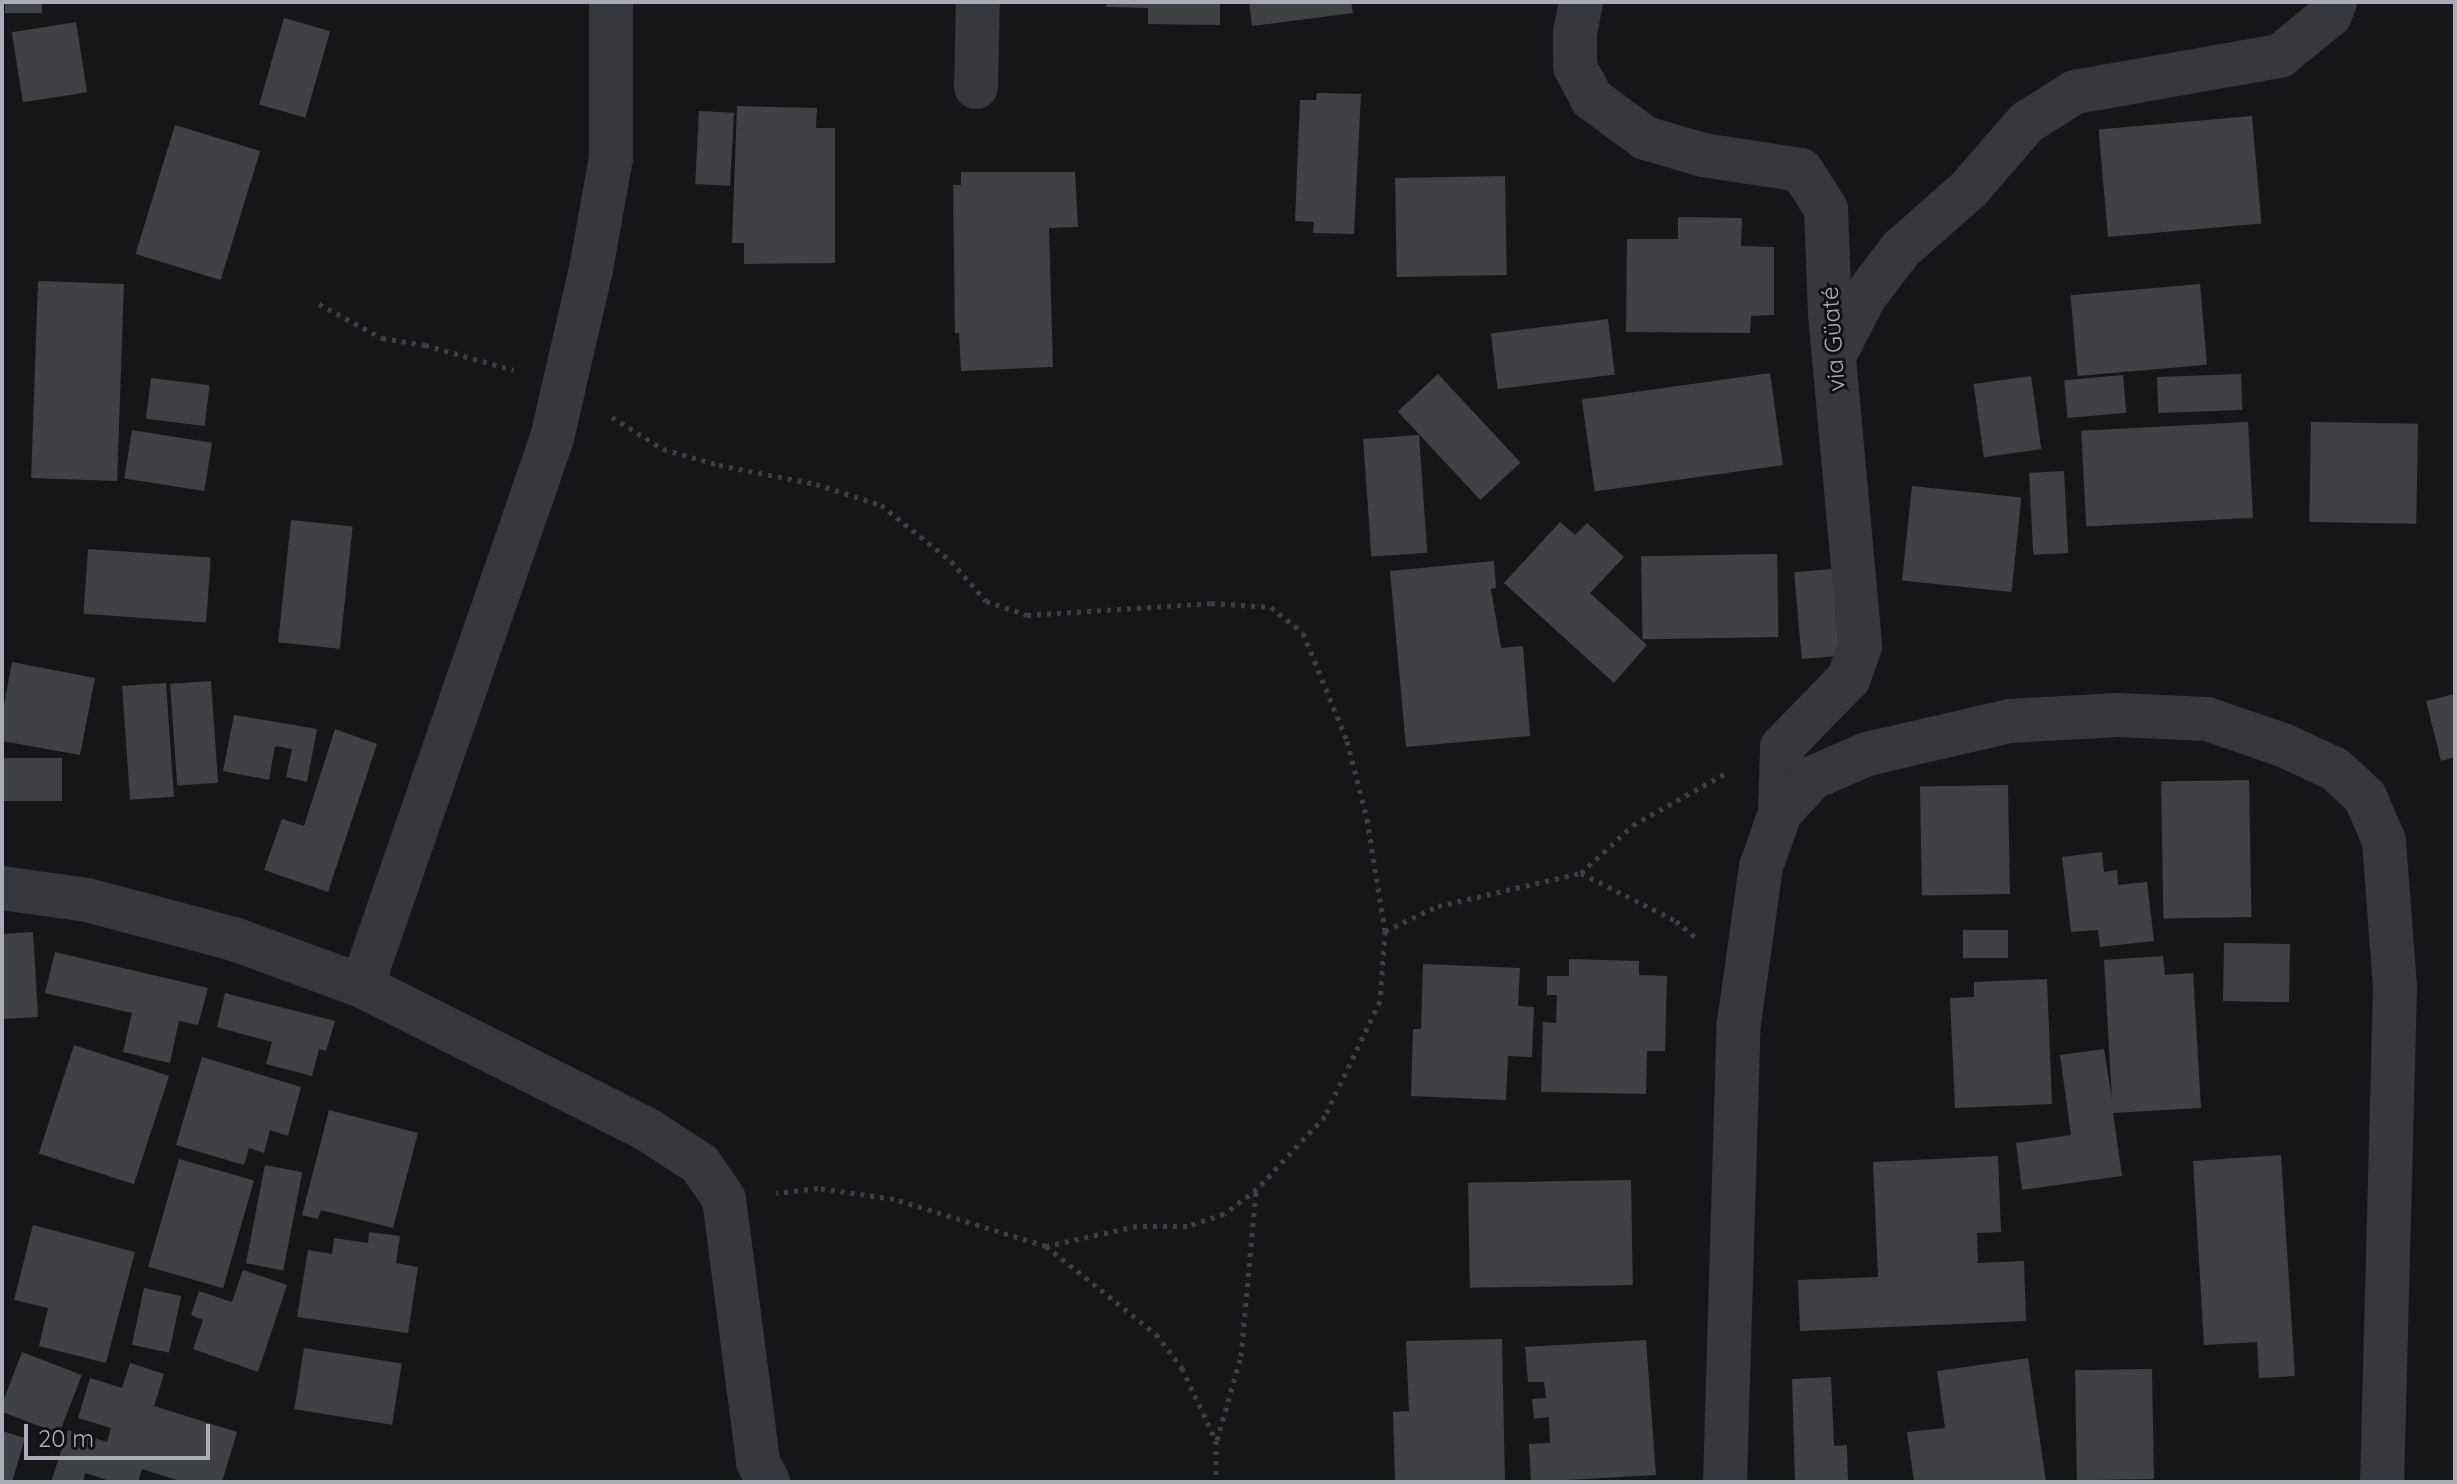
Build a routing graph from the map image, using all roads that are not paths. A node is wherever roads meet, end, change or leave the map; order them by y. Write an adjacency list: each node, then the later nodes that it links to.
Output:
1 (611, 2): 9 (street)
2 (978, 2): 5 (street)
3 (1581, 2): 6 (street, via Güaté)
4 (2335, 2): 6 (street)
5 (976, 87)
6 (1834, 356): 7 (street, via Güaté)
7 (1780, 813): 11 (street); 12 (street)
8 (2, 888): 9 (street)
9 (362, 986): 10 (street)
10 (768, 1482)
11 (1725, 1482)
12 (2382, 1482)

